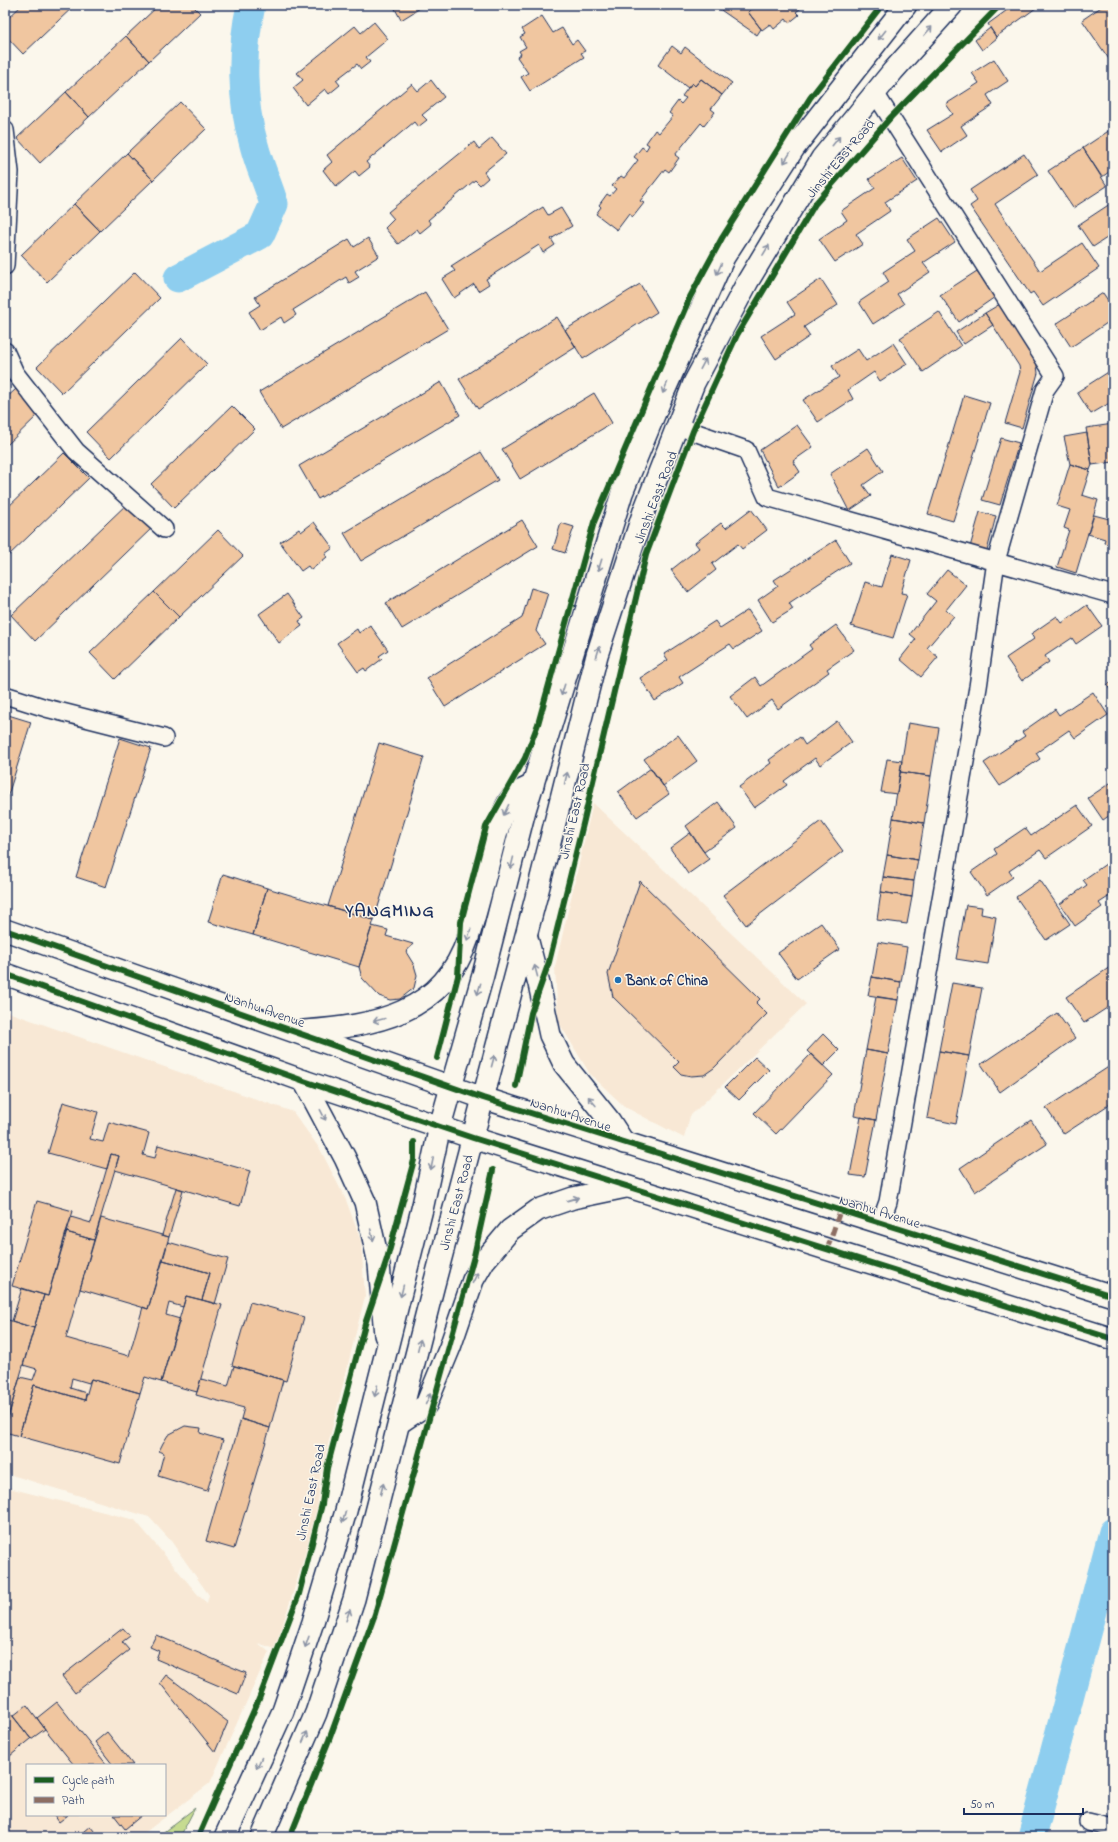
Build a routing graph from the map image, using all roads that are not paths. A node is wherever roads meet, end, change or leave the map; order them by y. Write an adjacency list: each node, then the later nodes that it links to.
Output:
1 (906, 5): 13 (main road, one-way to 13)
2 (952, 5): 3 (main road, Jinshi East Road, one-way to 2)
3 (875, 93): 7 (main road, Jinshi East Road, one-way to 3); 9 (street)
4 (5, 130): 5 (street)
5 (5, 266)
6 (5, 351): 8 (street)
7 (677, 426): 9 (street); 15 (main road, Jinshi East Road, one-way to 7)
8 (164, 529)
9 (996, 561): 10 (street); 25 (street)
10 (1113, 595)
11 (5, 695): 12 (street)
12 (164, 738)
13 (533, 785): 17 (main road, one-way to 17); 19 (main road, one-way to 19)
14 (5, 930): 17 (main road, Nanhu Avenue)
15 (526, 936): 20 (main road, Jinshi East Road, one-way to 15); 23 (main road, one-way to 15)
16 (5, 974): 18 (main road)
17 (294, 1032): 19 (main road, Nanhu Avenue)
18 (304, 1081): 21 (main road); 28 (main road, one-way to 28)
19 (451, 1087): 20 (main road, Nanhu Avenue); 21 (main road)
20 (483, 1098): 22 (main road, Jinshi East Road); 23 (main road, Nanhu Avenue)
21 (440, 1126): 22 (main road); 28 (main road, one-way to 28)
22 (473, 1138): 24 (main road); 29 (main road, Jinshi East Road, one-way to 22)
23 (624, 1143): 25 (main road, Nanhu Avenue)
24 (628, 1187): 27 (main road); 29 (main road, one-way to 24)
25 (880, 1224): 26 (main road, Nanhu Avenue)
26 (1113, 1296)
27 (1113, 1339)
28 (386, 1353): 32 (main road, one-way to 32)
29 (399, 1423): 33 (main road, Jinshi East Road, one-way to 29)
30 (1088, 1822): 31 (street)
31 (1113, 1828)
32 (225, 1837)
33 (262, 1837)

